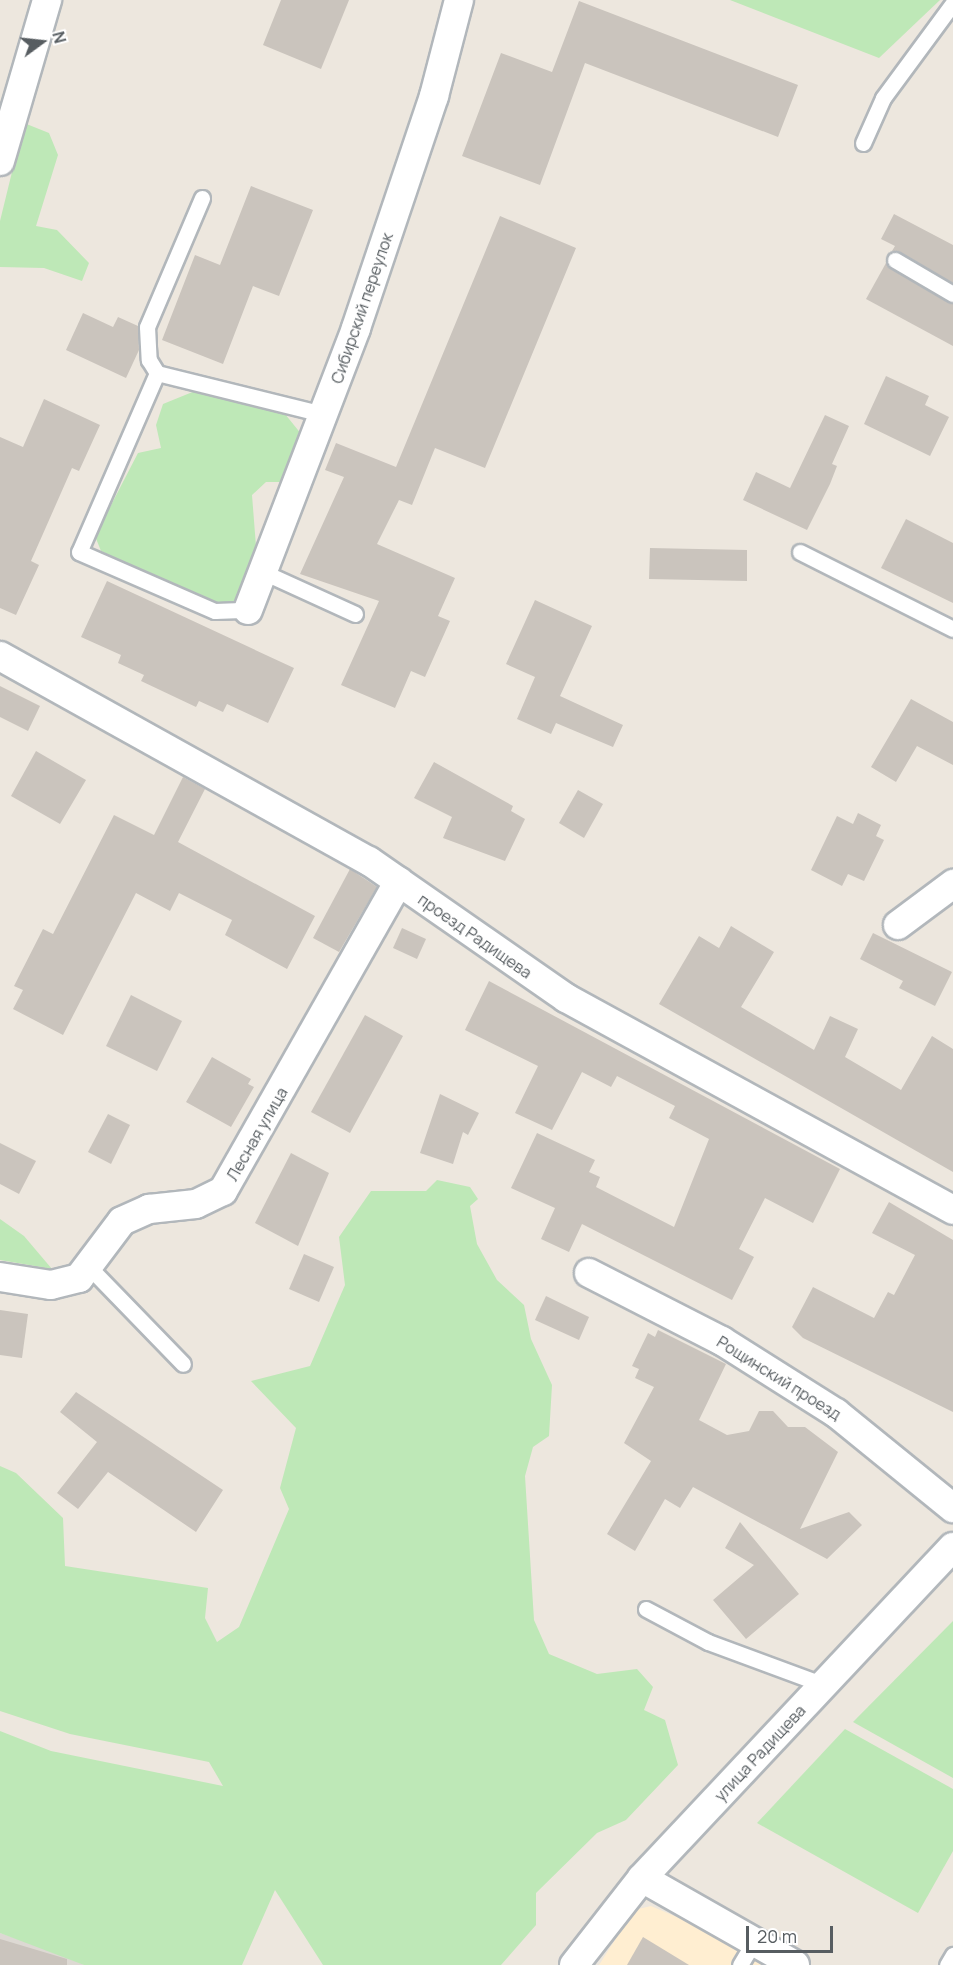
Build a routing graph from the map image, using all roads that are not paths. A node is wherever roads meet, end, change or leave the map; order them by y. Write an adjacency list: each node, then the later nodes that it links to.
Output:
1 (48, 0): 5 (street)
2 (459, 0): 10 (street, Сибирский переулок)
3 (953, 3): 4 (lane)
4 (863, 143)
5 (0, 161)
6 (202, 198): 9 (lane)
7 (895, 260): 8 (lane)
8 (953, 294)
9 (157, 373): 10 (lane); 13 (lane)
10 (323, 414): 12 (street, Сибирский переулок)
11 (801, 552): 15 (lane)
12 (263, 572): 13 (street, Сибирский переулок); 14 (lane)
13 (248, 610)
14 (355, 614)
15 (953, 629)
16 (0, 656): 17 (street, проезд Радищева)
17 (399, 881): 20 (street, проезд Радищева); 21 (street, Лесная улица)
18 (953, 884): 19 (street)
19 (898, 925)
20 (953, 1210)
21 (91, 1269): 23 (street, Лесная улица); 24 (lane)
22 (589, 1273): 25 (street, Рощинский проезд)
23 (0, 1277)
24 (183, 1364)
25 (953, 1508)
26 (953, 1547): 28 (street, улица Радищева)
27 (646, 1609): 28 (lane)
28 (824, 1685): 29 (street, улица Радищева)
29 (642, 1878): 30 (street); 32 (street, улица Радищева)
30 (747, 1953): 33 (street)
31 (953, 1954): 34 (lane)
32 (574, 1965)
33 (795, 1965)
34 (947, 1965)

